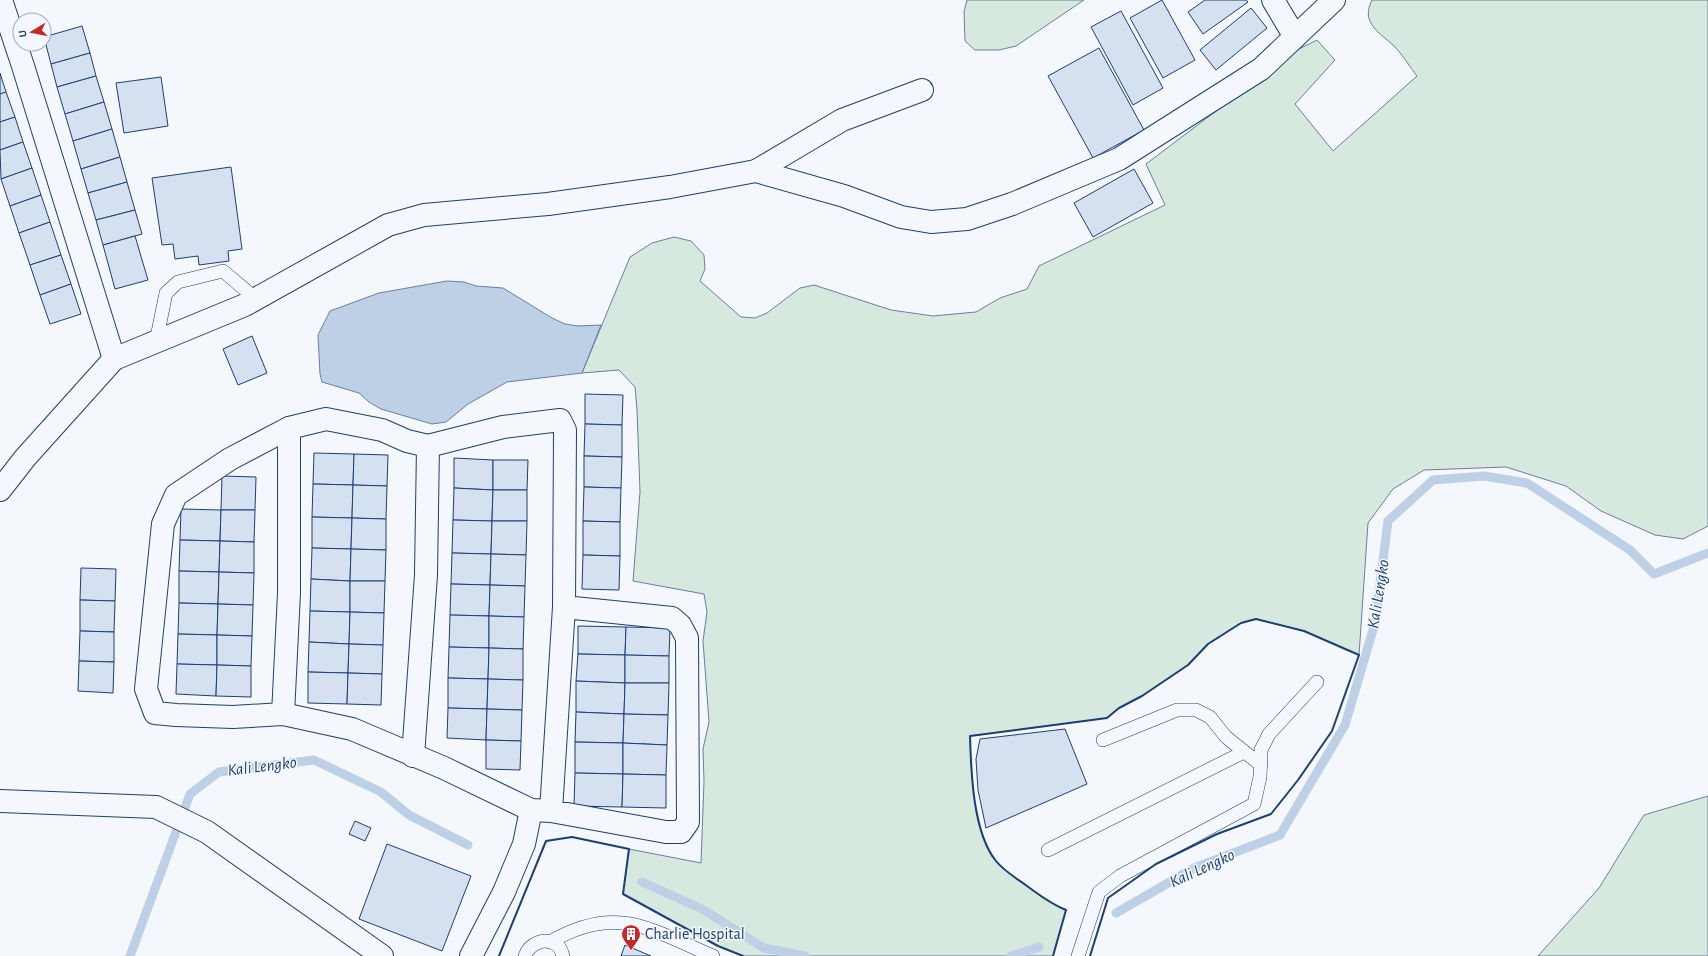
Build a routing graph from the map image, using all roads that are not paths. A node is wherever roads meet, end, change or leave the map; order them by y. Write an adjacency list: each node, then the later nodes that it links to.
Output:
1 (2, 0): 9 (street)
2 (1274, 0): 4 (street)
3 (1334, 0): 4 (street)
4 (1295, 37): 6 (street)
5 (922, 90): 6 (street)
6 (756, 171): 7 (street)
7 (256, 299): 8 (street); 8 (lane)
8 (156, 342): 9 (street)
9 (114, 359): 12 (street)
10 (289, 428): 11 (street); 15 (street); 15 (street)
11 (428, 446): 13 (street); 18 (street)
12 (0, 490)
13 (564, 607): 21 (street); 21 (street)
14 (1317, 682): 19 (lane)
15 (283, 714): 18 (street)
16 (1103, 740): 17 (lane)
17 (1244, 752): 19 (lane); 22 (lane)
18 (413, 756): 21 (street)
19 (1261, 765): 29 (lane)
20 (0, 801): 24 (street)
21 (541, 811): 25 (street)
22 (1048, 850)
23 (550, 942): 26 (lane); 27 (lane); 28 (lane)
24 (382, 956)
25 (471, 956)
26 (525, 956)
27 (564, 956)
28 (713, 956)
29 (1078, 956)

